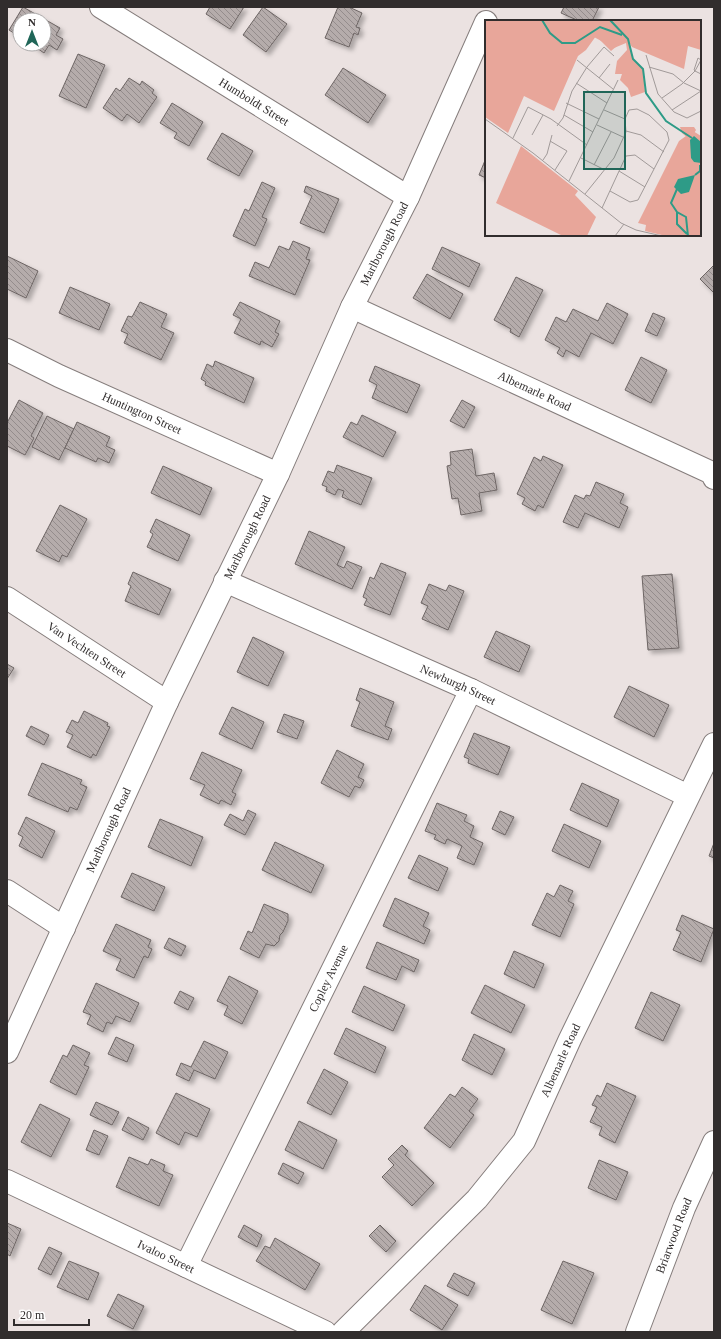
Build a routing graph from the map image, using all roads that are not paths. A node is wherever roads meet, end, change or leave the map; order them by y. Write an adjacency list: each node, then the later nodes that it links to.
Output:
1 (100, 7): 5 (street, Humboldt Street)
2 (492, 7): 3 (street, Marlborough Road)
3 (487, 20)
4 (485, 24): 5 (street, Marlborough Road)
5 (408, 197): 6 (street, Marlborough Road)
6 (352, 307): 8 (street, Albemarle Road); 9 (street, Marlborough Road)
7 (7, 350): 9 (street, Huntington Street)
8 (713, 473)
9 (278, 474): 10 (street, Marlborough Road)
10 (225, 582): 12 (street, Newburgh Street); 13 (street, Marlborough Road)
11 (7, 598): 13 (street, Van Vechten Street)
12 (470, 690): 15 (street, Newburgh Street); 21 (street, Copley Avenue)
13 (167, 702): 17 (street, Marlborough Road)
14 (714, 744): 15 (street, Albemarle Road)
15 (688, 796): 23 (street, Albemarle Road)
16 (7, 891): 17 (street)
17 (64, 928): 18 (street, Marlborough Road)
18 (7, 1052)
19 (714, 1142): 24 (street, Briarwood Road)
20 (7, 1181): 21 (street, Ivaloo Street)
21 (186, 1266): 22 (street, Ivaloo Street)
22 (325, 1332)
23 (343, 1332)
24 (637, 1332)

